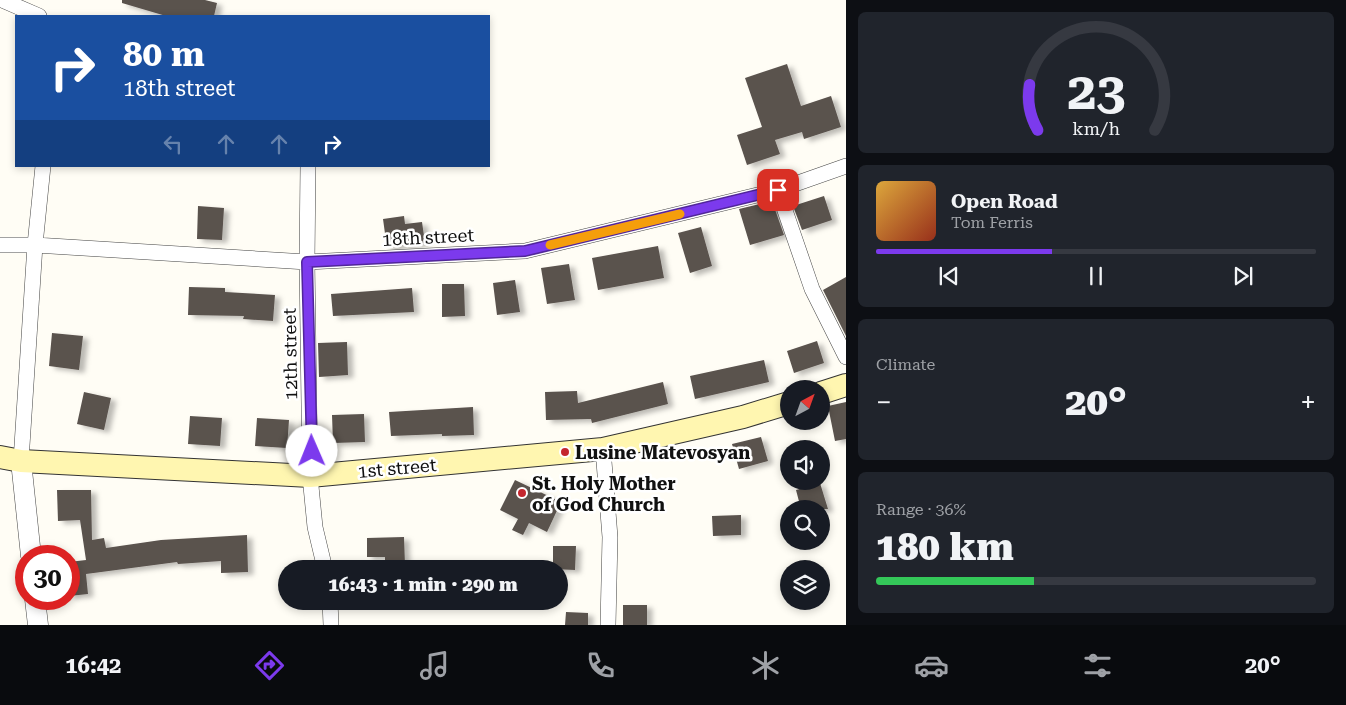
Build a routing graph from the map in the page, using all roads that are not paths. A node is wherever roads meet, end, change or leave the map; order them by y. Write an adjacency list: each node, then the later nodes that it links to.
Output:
1 (2, 0): 2 (street)
2 (37, 15)
3 (846, 166): 6 (street, 18th street)
4 (43, 167): 8 (street)
5 (308, 167): 9 (street, 12th street)
6 (778, 190): 9 (street, 18th street); 10 (street)
7 (0, 245): 8 (street, 18th street)
8 (34, 245): 9 (street, 18th street); 15 (street)
9 (307, 262): 16 (street, 12th street)
10 (846, 357)
11 (846, 385): 12 (main road)
12 (830, 390)
13 (780, 405): 14 (main road, 1st street)
14 (603, 449): 16 (main road, 1st street); 23 (street)
15 (11, 459): 16 (main road, 1st street); 17 (street)
16 (310, 476): 18 (street, 12th street)
17 (29, 545)
18 (323, 560)
19 (37, 610): 21 (street)
20 (330, 610): 22 (street)
21 (38, 625)
22 (331, 625)
23 (608, 625)

